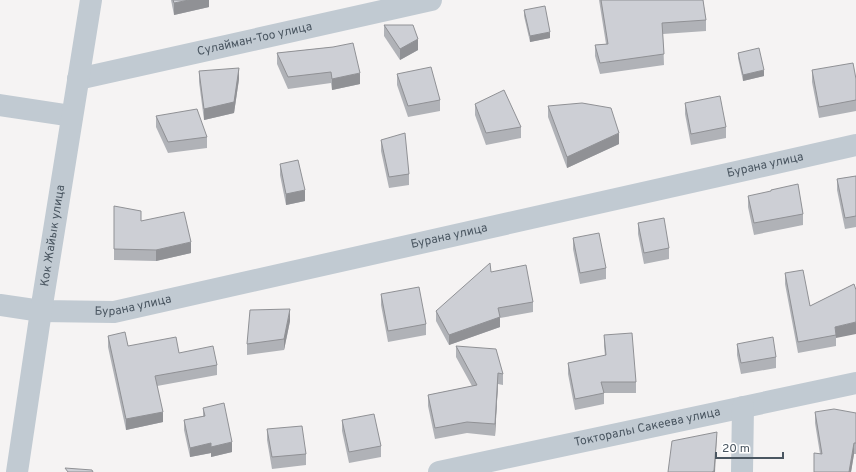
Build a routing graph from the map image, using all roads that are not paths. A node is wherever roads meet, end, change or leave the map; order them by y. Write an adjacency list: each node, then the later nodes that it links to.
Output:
1 (91, 0): 3 (street, Кок Жайык улица)
2 (431, 0): 3 (street, Сулайман-Тоо улица)
3 (78, 79): 5 (street, Кок Жайык улица)
4 (0, 105): 5 (street)
5 (72, 116): 8 (street, Кок Жайык улица)
6 (856, 145): 8 (street, Бурана улица)
7 (0, 305): 8 (street, Бурана улица)
8 (41, 311): 11 (street, Кок Жайык улица)
9 (856, 383): 10 (street, Токторалы Сакеева улица)
10 (743, 407): 12 (street, Токторалы Сакеева улица); 13 (street)
11 (17, 472)
12 (439, 472)
13 (742, 472)

